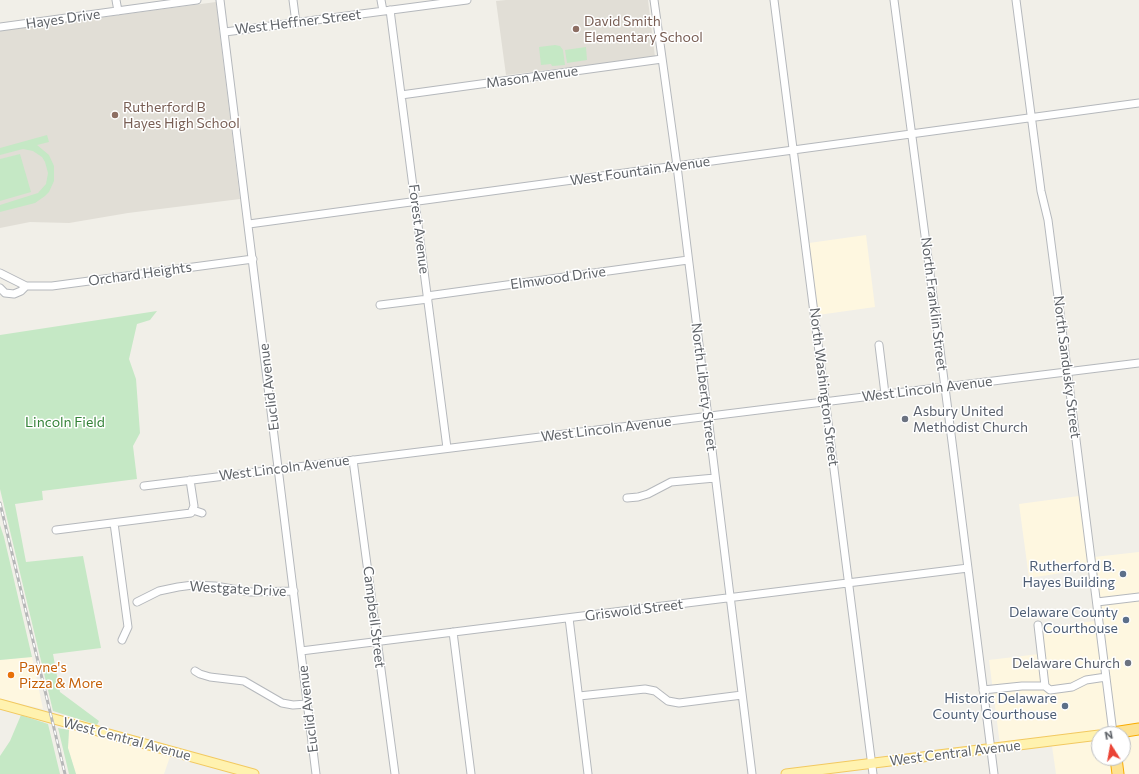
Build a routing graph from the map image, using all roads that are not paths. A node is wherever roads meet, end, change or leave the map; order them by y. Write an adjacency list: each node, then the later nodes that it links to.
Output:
1 (116, 0): 11 (street)
2 (198, 0): 11 (street, Hayes Drive)
3 (220, 0): 15 (street, Euclid Avenue)
4 (294, 0): 13 (street)
5 (381, 0): 12 (street, Forest Avenue)
6 (467, 0): 12 (street, West Heffner Street)
7 (654, 0): 16 (street, North Liberty Street)
8 (774, 0): 21 (street, North Washington Street)
9 (894, 0): 20 (street, North Franklin Street)
10 (1016, 0): 19 (street, North Sandusky Street)
11 (118, 11): 14 (street, Hayes Drive)
12 (386, 11): 13 (street, West Heffner Street); 17 (street, Forest Avenue)
13 (296, 22): 15 (street, West Heffner Street)
14 (0, 27)
15 (224, 32): 24 (street, Euclid Avenue)
16 (662, 59): 17 (street, Mason Avenue); 22 (street, North Liberty Street)
17 (401, 95): 23 (street, Forest Avenue)
18 (1139, 103): 19 (street, West Fountain Avenue)
19 (1032, 118): 20 (street, West Fountain Avenue); 34 (street, North Sandusky Street)
20 (912, 134): 21 (street, West Fountain Avenue); 35 (street, North Franklin Street)
21 (794, 150): 22 (street, West Fountain Avenue); 37 (street, North Washington Street)
22 (676, 166): 23 (street, West Fountain Avenue); 26 (street, North Liberty Street)
23 (415, 202): 24 (street, West Fountain Avenue); 30 (street, Forest Avenue)
24 (249, 224): 25 (street, Euclid Avenue)
25 (253, 259): 28 (street, Orchard Heights); 41 (street, Euclid Avenue)
26 (688, 260): 30 (street, Elmwood Drive); 38 (street, North Liberty Street)
27 (0, 273): 28 (street, Orchard Heights)
28 (26, 286): 29 (street, Orchard Heights)
29 (0, 288)
30 (428, 297): 31 (street, Elmwood Drive); 39 (street, Forest Avenue)
31 (380, 305)
32 (879, 345): 36 (street)
33 (1139, 363): 34 (street, West Lincoln Avenue)
34 (1068, 372): 35 (street, West Lincoln Avenue); 56 (street, North Sandusky Street)
35 (945, 387): 36 (street, West Lincoln Avenue); 50 (street, North Franklin Street)
36 (885, 394): 37 (street, West Lincoln Avenue)
37 (826, 402): 38 (street, West Lincoln Avenue); 51 (street, North Washington Street)
38 (708, 416): 39 (street, West Lincoln Avenue); 42 (street, North Liberty Street)
39 (448, 448): 40 (street, West Lincoln Avenue)
40 (353, 460): 41 (street, West Lincoln Avenue); 61 (street, Campbell Street)
41 (279, 469): 43 (street, West Lincoln Avenue); 52 (street, Euclid Avenue)
42 (715, 478): 45 (street); 54 (street, North Liberty Street)
43 (190, 480): 44 (street, West Lincoln Avenue); 46 (street)
44 (144, 486)
45 (627, 498)
46 (193, 510): 47 (street); 48 (street)
47 (202, 513)
48 (114, 523): 49 (street); 60 (street)
49 (56, 530)
50 (968, 568): 51 (street, Griswold Street); 66 (street, North Franklin Street)
51 (849, 583): 54 (street, Griswold Street); 74 (street, North Washington Street)
52 (294, 591): 55 (street, Westgate Drive); 62 (street, Euclid Avenue)
53 (1139, 597): 56 (street)
54 (730, 598): 57 (street, Griswold Street); 67 (street, North Liberty Street)
55 (137, 602)
56 (1097, 602): 64 (street, North Sandusky Street)
57 (570, 618): 59 (street, Griswold Street); 68 (street)
58 (1038, 625): 65 (street)
59 (453, 632): 61 (street, Griswold Street); 78 (street)
60 (122, 640)
61 (376, 642): 62 (street, Griswold Street); 77 (street, Campbell Street)
62 (301, 651): 70 (street, Euclid Avenue)
63 (195, 671): 70 (street)
64 (1106, 677): 65 (street); 71 (street, North Sandusky Street)
65 (1045, 686): 66 (street)
66 (983, 690): 73 (street, North Franklin Street)
67 (742, 695): 68 (street); 80 (street, North Liberty Street)
68 (579, 696): 79 (street)
69 (0, 704): 75 (main road, West Central Avenue)
70 (307, 704): 76 (street, Euclid Avenue)
71 (1110, 726)
72 (1091, 736): 73 (main road, West Central Avenue)
73 (990, 748): 74 (main road, West Central Avenue); 83 (street, North Franklin Street)
74 (872, 763): 81 (main road, West Central Avenue); 82 (street, North Washington Street)
75 (254, 774)
76 (316, 774)
77 (395, 774)
78 (471, 774)
79 (588, 774)
80 (752, 774)
81 (786, 774)
82 (873, 774)
83 (994, 774)

